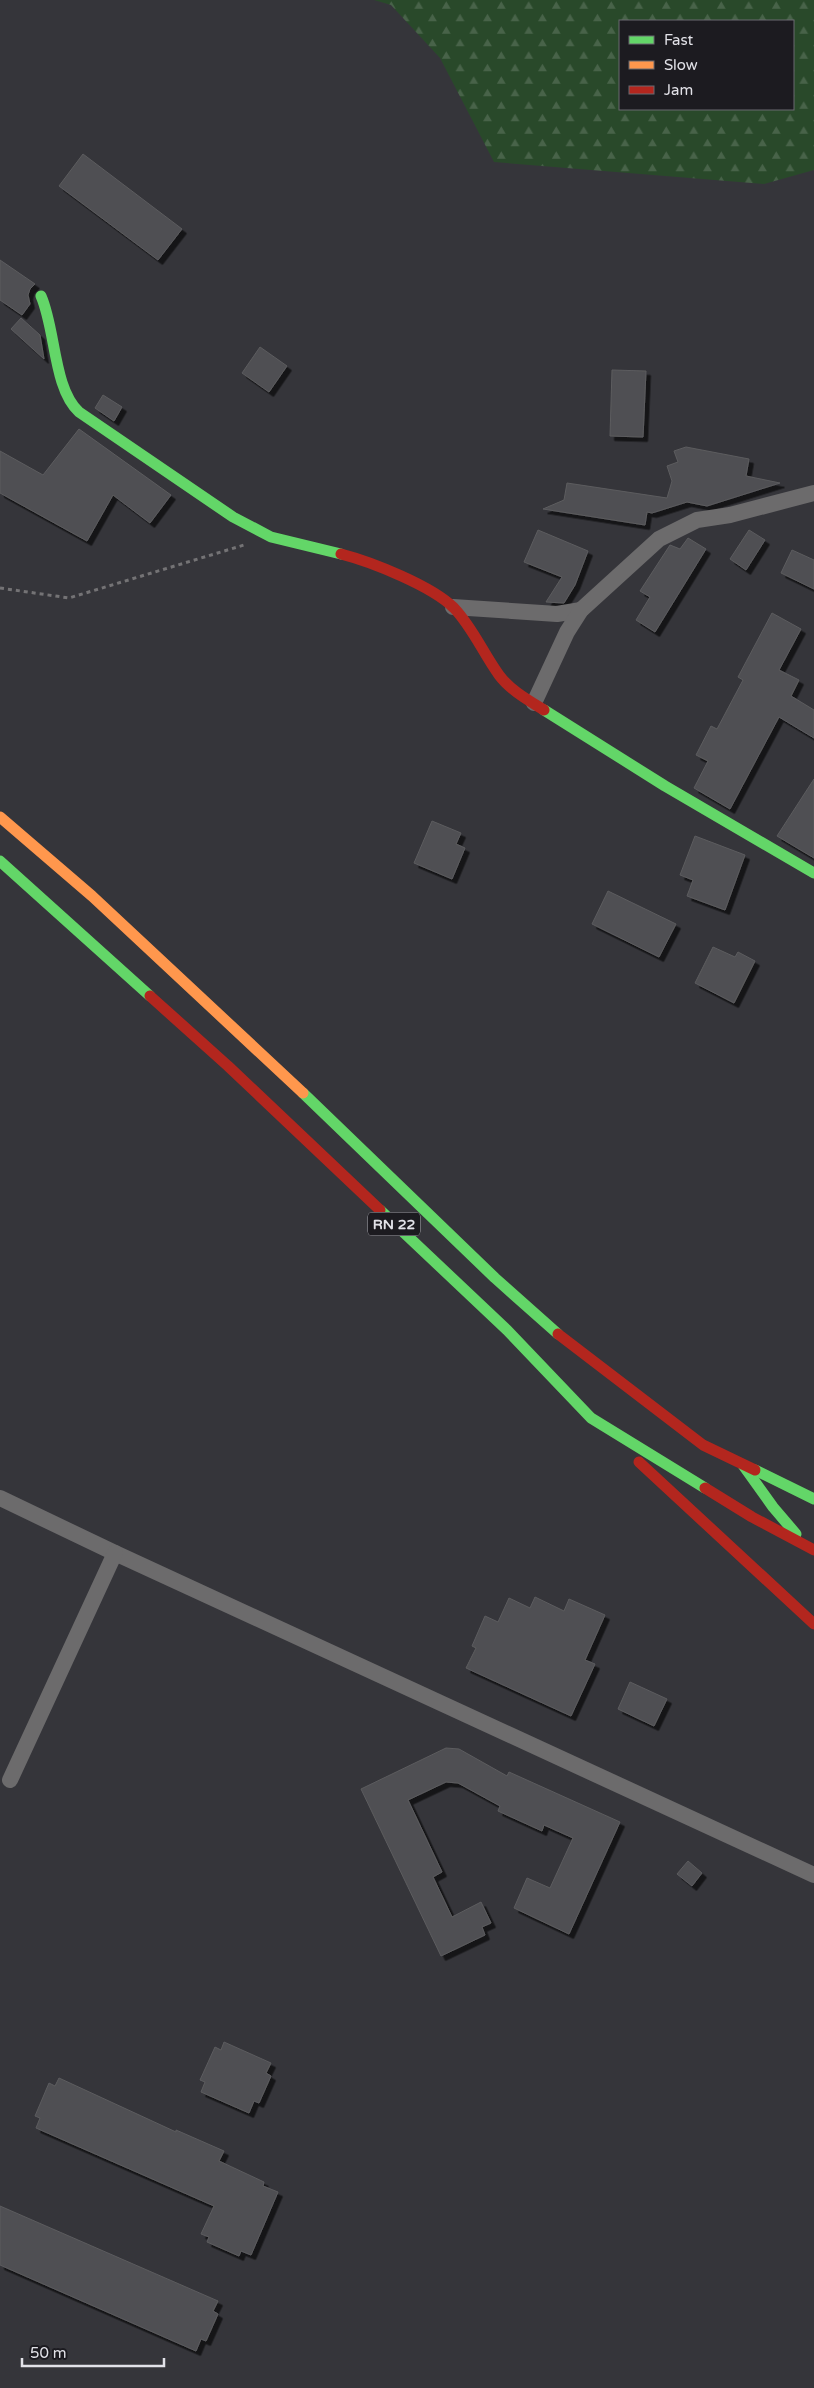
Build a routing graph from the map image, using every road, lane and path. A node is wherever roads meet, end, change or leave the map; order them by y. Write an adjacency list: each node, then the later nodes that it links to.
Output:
1 (41, 296): 3 (main road)
2 (814, 493): 6 (street)
3 (271, 537): 4 (path); 5 (main road)
4 (0, 588)
5 (453, 607): 6 (street); 7 (main road)
6 (581, 610): 7 (street)
7 (534, 703): 10 (main road)
8 (0, 817): 12 (main road, RN 22)
9 (0, 861): 11 (main road, RN 22)
10 (814, 873)
11 (592, 1418): 15 (main road, RN 22); 18 (main road)
12 (743, 1465): 14 (main road, RN 22); 15 (main road)
13 (0, 1498): 16 (street)
14 (814, 1499)
15 (811, 1549): 17 (main road)
16 (114, 1553): 19 (street); 20 (street)
17 (814, 1560)
18 (814, 1623)
19 (10, 1780)
20 (814, 1875)

